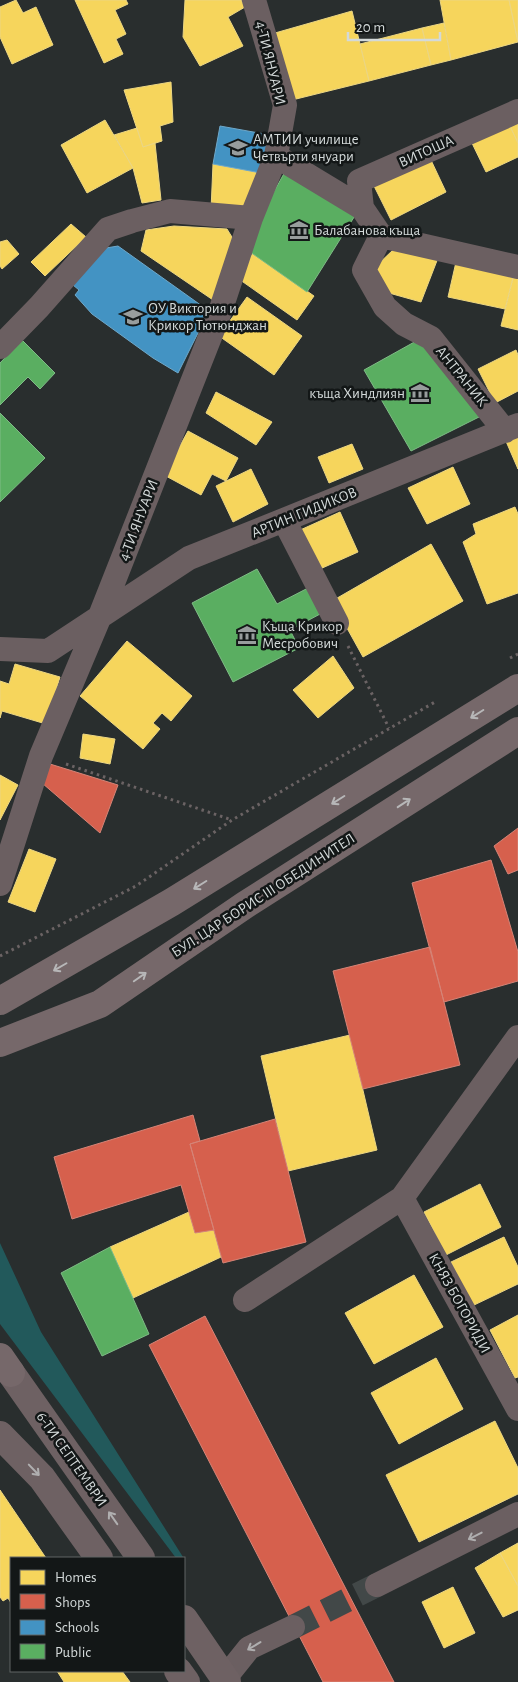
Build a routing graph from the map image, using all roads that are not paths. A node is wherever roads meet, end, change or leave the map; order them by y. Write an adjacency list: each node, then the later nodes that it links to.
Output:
1 (254, 0): 3 (street, 4-ТИ ЯНУАРИ)
2 (518, 111): 4 (street, ВИТОША)
3 (276, 156): 4 (street); 5 (street, 4-ТИ ЯНУАРИ)
4 (362, 208): 6 (street)
5 (251, 218): 8 (street); 11 (street, 4-ТИ ЯНУАРИ)
6 (381, 236): 7 (street); 9 (street, АНТРАНИК)
7 (518, 267)
8 (0, 347)
9 (512, 428): 10 (street, АРТИН ГИДИКОВ)
10 (284, 520): 11 (street, АРТИН ГИДИКОВ); 12 (street)
11 (100, 616): 13 (street, АРТИН ГИДИКОВ); 16 (street, 4-ТИ ЯНУАРИ)
12 (337, 623)
13 (0, 648)
14 (518, 688): 17 (main road, one-way to 17)
15 (518, 731): 18 (main road, БУЛ. ЦАР БОРИС III ОБЕДИНИТЕЛ, one-way to 15)
16 (0, 884)
17 (0, 1001)
18 (100, 1004): 20 (main road, БУЛ. ЦАР БОРИС III ОБЕДИНИТЕЛ); 21 (main road)
19 (518, 1037): 22 (street)
20 (0, 1043)
21 (0, 1064)
22 (402, 1198): 23 (street); 25 (street, КНЯЗ БОГОРИДИ)
23 (245, 1300)
24 (4, 1364): 29 (main road, 6-ТИ СЕПТЕМВРИ, one-way to 24)
25 (518, 1409)
26 (0, 1435): 28 (main road, one-way to 28)
27 (518, 1514): 30 (street, one-way to 30)
28 (98, 1557)
29 (140, 1557)
30 (377, 1585)
31 (185, 1620): 33 (main road)
32 (293, 1627): 33 (street, one-way to 33)
33 (226, 1680)

